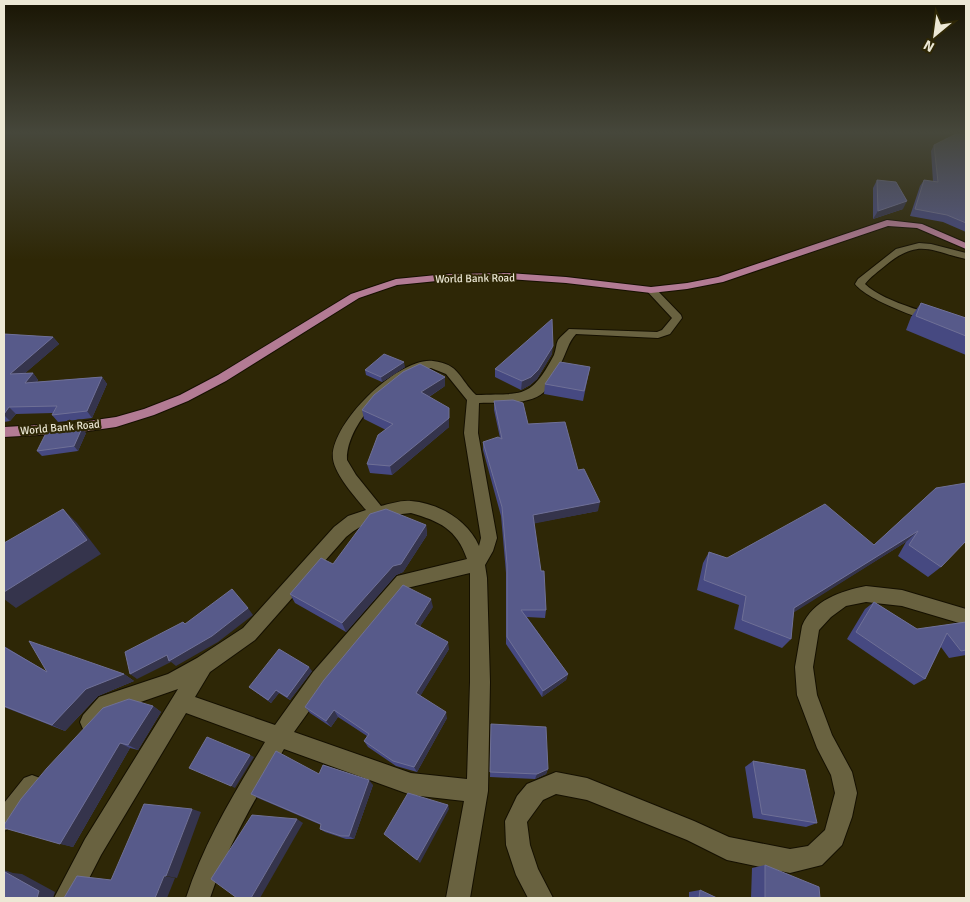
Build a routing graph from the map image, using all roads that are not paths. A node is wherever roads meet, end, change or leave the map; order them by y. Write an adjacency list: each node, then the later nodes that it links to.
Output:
1 (966, 246): 3 (main road, World Bank Road)
2 (966, 256): 4 (street)
3 (652, 290): 5 (street); 6 (main road, World Bank Road)
4 (966, 328)
5 (473, 399): 7 (street); 8 (street)
6 (4, 432)
7 (377, 513): 8 (street); 10 (street)
8 (476, 562): 12 (street); 15 (street)
9 (966, 617): 20 (street)
10 (204, 665): 11 (street); 13 (street)
11 (182, 702): 12 (street); 17 (street)
12 (279, 736): 15 (street); 18 (street)
13 (75, 738)
14 (45, 771): 16 (street)
15 (477, 791): 19 (street)
16 (4, 820)
17 (66, 898)
18 (198, 898)
19 (458, 898)
20 (541, 898)

